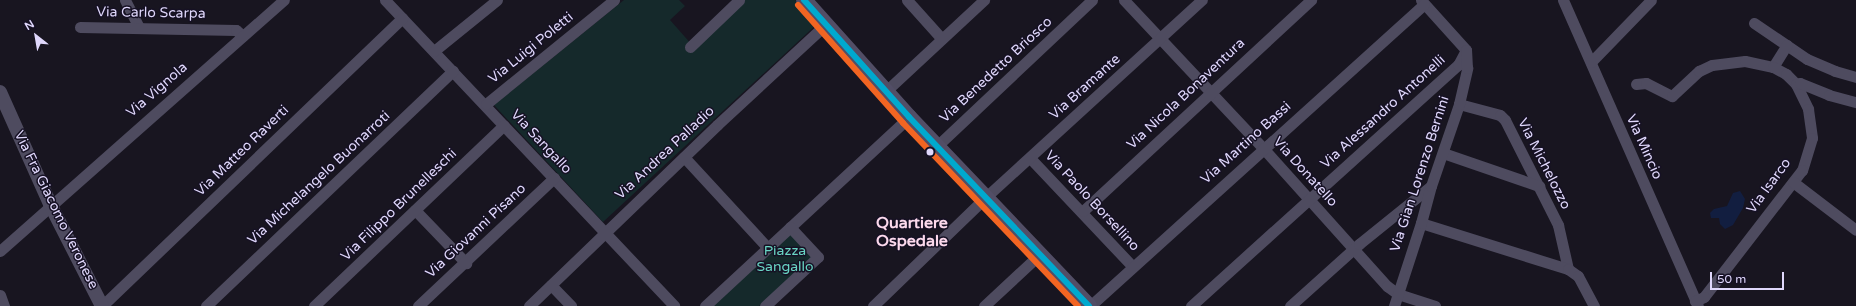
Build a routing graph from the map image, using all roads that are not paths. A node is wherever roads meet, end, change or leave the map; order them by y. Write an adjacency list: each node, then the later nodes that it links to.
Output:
1 (125, 0): 21 (street)
2 (284, 0): 22 (street, Via Vignola)
3 (385, 0): 17 (street, Via Sangallo)
4 (497, 0): 28 (street)
5 (614, 0): 39 (street, Via Luigi Poletti)
6 (739, 0): 26 (street)
7 (804, 0): 19 (main road)
8 (907, 0): 23 (street)
9 (984, 0): 23 (street)
10 (1092, 0): 43 (street, Via Benedetto Briosco)
11 (1124, 0): 24 (street, Via Donatello)
12 (1202, 0): 24 (street, Via Bramante)
13 (1311, 0): 37 (street, Via Nicola Bonaventura)
14 (1563, 0): 29 (street, Via Mincio)
15 (1651, 0): 29 (street)
16 (1422, 2): 27 (street); 44 (street, Via Martino Bassi)
17 (402, 18): 28 (street, Via Sangallo); 73 (street, Via Matteo Raverti)
18 (1754, 23): 25 (street)
19 (825, 25): 35 (main road); 46 (street, Via Andrea Palladio)
20 (80, 27): 21 (street, Via Carlo Scarpa)
21 (139, 27): 22 (street, Via Carlo Scarpa)
22 (243, 36): 54 (street, Via Vignola)
23 (942, 39): 35 (street)
24 (1160, 39): 37 (street, Via Donatello); 47 (street, Via Bramante)
25 (1787, 45): 30 (street); 32 (street)
26 (690, 47)
27 (1466, 50): 40 (street, Via Gian Lorenzo Bernini); 53 (street, Via Alessandro Antonelli)
28 (434, 51): 31 (street, Via Sangallo)
29 (1591, 62): 71 (street, Via Mincio)
30 (1773, 67): 33 (street, Via Isarco); 34 (street, Via Isarco)
31 (453, 71): 39 (street, Via Sangallo); 74 (street, Via Michelangelo Buonarroti)
32 (1856, 77)
33 (1636, 84)
34 (1796, 84): 38 (street); 49 (street, Via Isarco)
35 (886, 91): 41 (main road)
36 (0, 92): 54 (street, Via Fra Giacomo Veronese)
37 (1210, 92): 44 (street, Via Donatello); 56 (street, Via Nicola Bonaventura)
38 (1856, 102)
39 (486, 104): 42 (street, Via Sangallo)
40 (1459, 104): 45 (street, Via Gian Lorenzo Bernini); 51 (street, Via Michelozzo)
41 (909, 117): 43 (main road); 58 (street)
42 (504, 125): 48 (street, Via Sangallo); 55 (street, Via Filippo Brunelleschi)
43 (937, 146): 52 (main road)
44 (1263, 148): 53 (street, Via Donatello); 66 (street, Via Martino Bassi)
45 (1443, 153): 50 (street, Via Gian Lorenzo Bernini); 51 (street)
46 (684, 157): 60 (street, Via Andrea Palladio); 61 (street)
47 (1030, 158): 52 (street, Via Bramante); 56 (street, Via Paolo Borsellino)
48 (554, 178): 60 (street, Via Sangallo); 65 (street, Via Giovanni Pisano)
49 (1793, 182): 59 (street); 71 (street, Via Isarco)
50 (1431, 186): 57 (street, Via Gian Lorenzo Bernini); 62 (street)
51 (1539, 186): 67 (street, Via Michelozzo)
52 (988, 196): 64 (main road); 82 (street, Via Bramante)
53 (1307, 200): 62 (street, Via Donatello); 85 (street, Via Alessandro Antonelli)
54 (50, 204): 63 (street, Via Vignola); 73 (street, Via Fra Giacomo Veronese)
55 (415, 210): 65 (street); 75 (street, Via Filippo Brunelleschi)
56 (1083, 211): 66 (street, Via Paolo Borsellino)
57 (1421, 224): 67 (street); 70 (street, Via Gian Lorenzo Bernini)
58 (790, 227): 61 (street); 81 (street)
59 (1856, 230)
60 (605, 232): 68 (street, Via Andrea Palladio); 79 (street, Via Sangallo)
61 (768, 247): 80 (street)
62 (1354, 248): 70 (street, Via Donatello); 86 (street)
63 (0, 251)
64 (1041, 253): 83 (street); 84 (main road)
65 (466, 263): 76 (street, Via Giovanni Pisano)
66 (1132, 266): 84 (street, Via Martino Bassi)
67 (1568, 269): 88 (street)
68 (551, 285): 77 (street, Via Andrea Palladio); 78 (street)
69 (0, 295): 72 (street)
70 (1395, 302): 87 (street)
71 (1696, 303)
72 (4, 306)
73 (102, 306)
74 (206, 306)
75 (314, 306)
76 (418, 306)
77 (529, 306)
78 (571, 306)
79 (674, 306)
80 (705, 306)
81 (765, 306)
82 (873, 306)
83 (984, 306)
84 (1090, 306)
85 (1191, 306)
86 (1290, 306)
87 (1435, 306)
88 (1594, 306)

